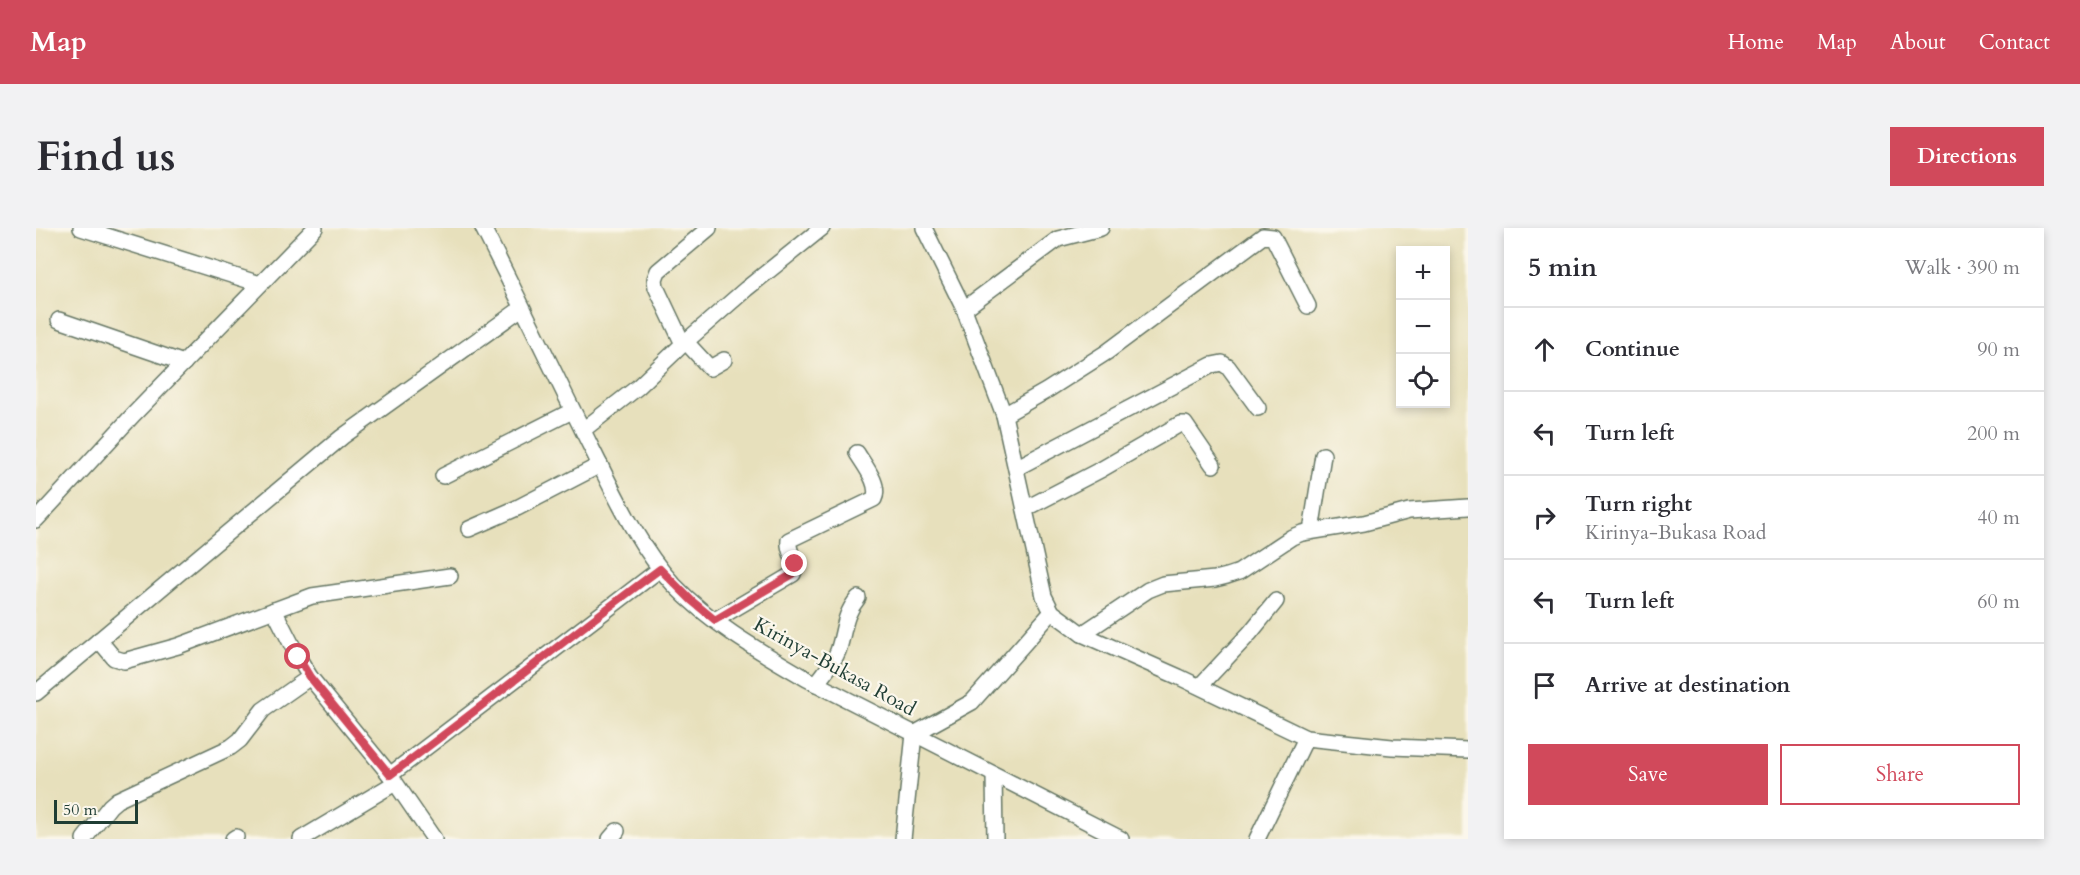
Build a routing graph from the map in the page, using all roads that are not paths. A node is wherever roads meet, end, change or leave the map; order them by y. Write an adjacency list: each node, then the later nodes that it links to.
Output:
1 (81, 228): 8 (street)
2 (315, 228): 8 (street)
3 (483, 228): 10 (street, Kirinya-Bukasa Road)
4 (822, 228): 13 (street)
5 (924, 228): 11 (street)
6 (1101, 228): 11 (street)
7 (703, 230): 13 (street)
8 (260, 284): 15 (street)
9 (1308, 306): 18 (street)
10 (522, 308): 17 (street, Kirinya-Bukasa Road); 39 (street)
11 (964, 309): 18 (street)
12 (58, 320): 15 (street)
13 (684, 343): 14 (street); 19 (street)
14 (724, 360)
15 (184, 363): 28 (street)
16 (1258, 408): 24 (street)
17 (572, 411): 19 (street, Kirinya-Bukasa Road); 25 (street)
18 (1004, 415): 24 (street)
19 (583, 430): 22 (street, Kirinya-Bukasa Road)
20 (858, 453): 37 (street)
21 (1323, 455): 30 (street)
22 (600, 465): 29 (street); 31 (street, Kirinya-Bukasa Road)
23 (1213, 465): 27 (street)
24 (1016, 468): 27 (street)
25 (443, 476)
26 (1468, 507): 30 (street)
27 (1025, 509): 36 (street)
28 (36, 520)
29 (469, 529)
30 (1311, 531): 38 (street)
31 (660, 569): 37 (street, Kirinya-Bukasa Road); 48 (street)
32 (450, 576): 35 (street)
33 (858, 598): 41 (street)
34 (1276, 601): 42 (street)
35 (274, 610): 39 (street); 40 (street)
36 (1052, 612): 38 (street); 44 (street)
37 (715, 620): 41 (street, Kirinya-Bukasa Road)
38 (1082, 634): 42 (street)
39 (99, 640): 43 (street)
40 (310, 677): 48 (street); 49 (street)
41 (816, 684): 44 (street, Kirinya-Bukasa Road)
42 (1200, 687): 45 (street)
43 (36, 693)
44 (914, 735): 47 (street, Kirinya-Bukasa Road); 52 (street)
45 (1306, 738): 46 (street); 55 (street)
46 (1468, 750)
47 (994, 775): 53 (street); 54 (street, Kirinya-Bukasa Road)
48 (393, 779): 50 (street); 51 (street)
49 (84, 839)
50 (302, 839)
51 (434, 839)
52 (903, 839)
53 (995, 839)
54 (1121, 839)
55 (1257, 839)

